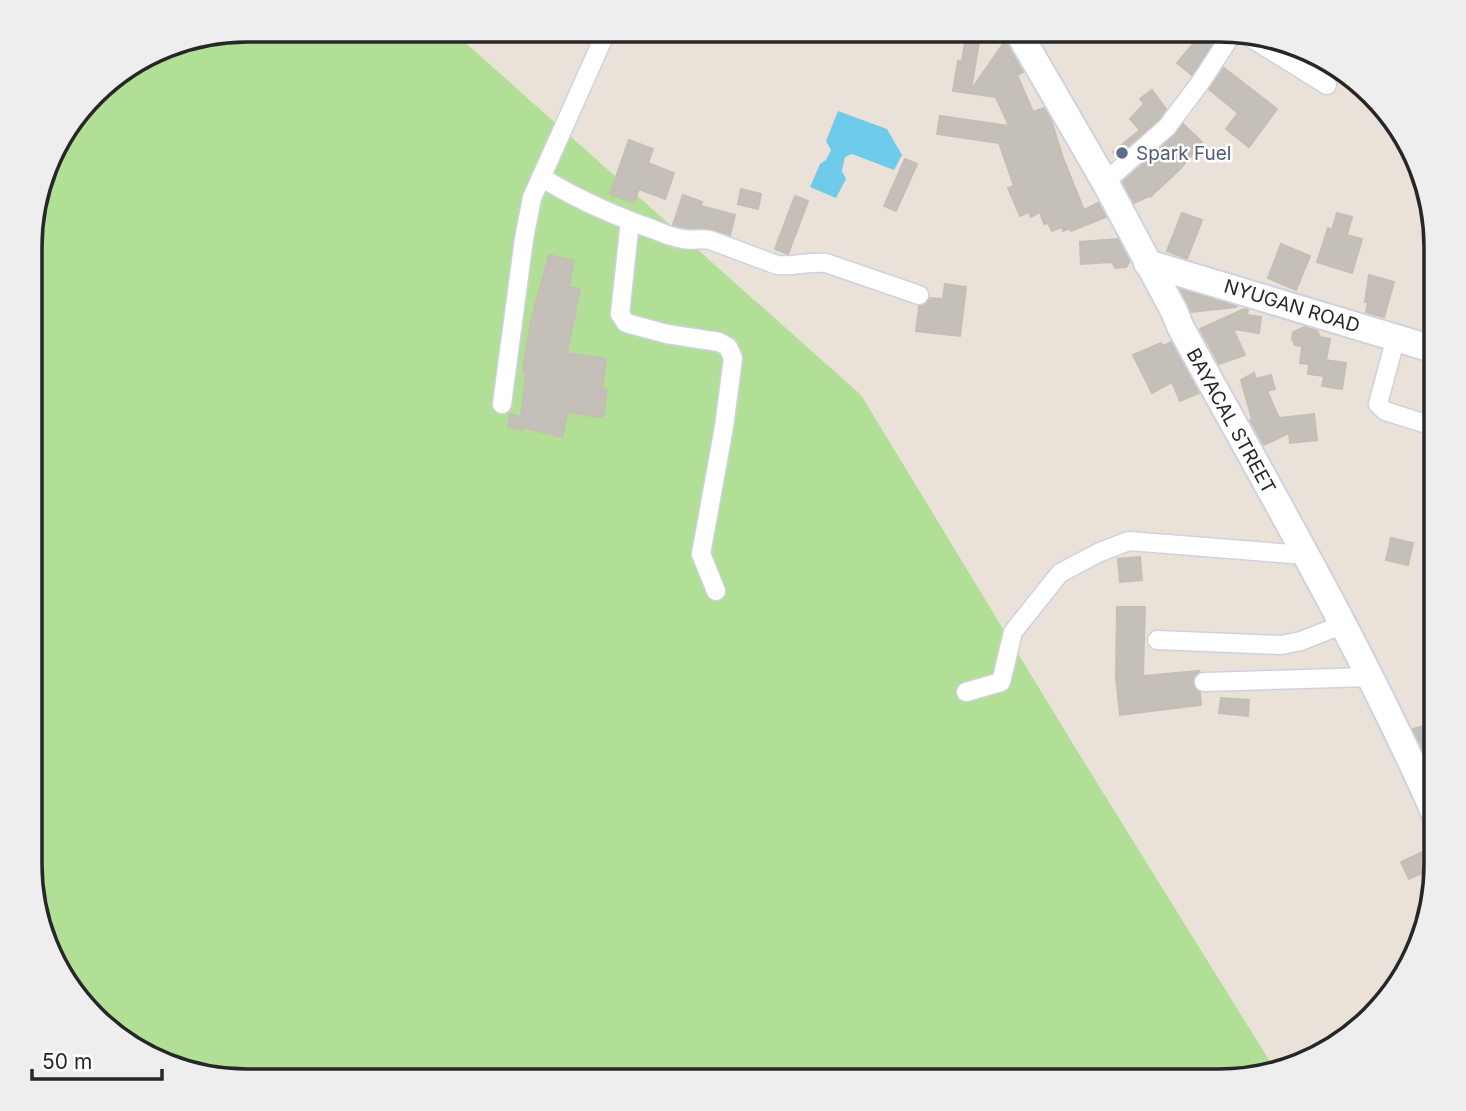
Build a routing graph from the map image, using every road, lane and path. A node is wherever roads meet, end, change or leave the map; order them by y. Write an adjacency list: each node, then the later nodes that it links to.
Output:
1 (602, 42): 6 (street)
2 (1024, 42): 7 (main road, BAYACAL STREET)
3 (1227, 42): 7 (street)
4 (1268, 48): 5 (street)
5 (1327, 85)
6 (541, 177): 8 (street); 13 (street)
7 (1105, 182): 9 (main road, BAYACAL STREET)
8 (630, 221): 10 (street); 16 (street)
9 (1147, 263): 11 (main road, NYUGAN ROAD); 15 (main road, BAYACAL STREET)
10 (919, 295)
11 (1396, 337): 12 (main road, NYUGAN ROAD); 14 (street)
12 (1424, 346)
13 (502, 404)
14 (1424, 423)
15 (1305, 555): 17 (main road, BAYACAL STREET); 21 (street)
16 (716, 591)
17 (1344, 624): 18 (street); 19 (main road, BAYACAL STREET)
18 (1157, 640)
19 (1370, 677): 20 (street); 22 (main road, BAYACAL STREET)
20 (1204, 682)
21 (966, 692)
22 (1424, 789)

